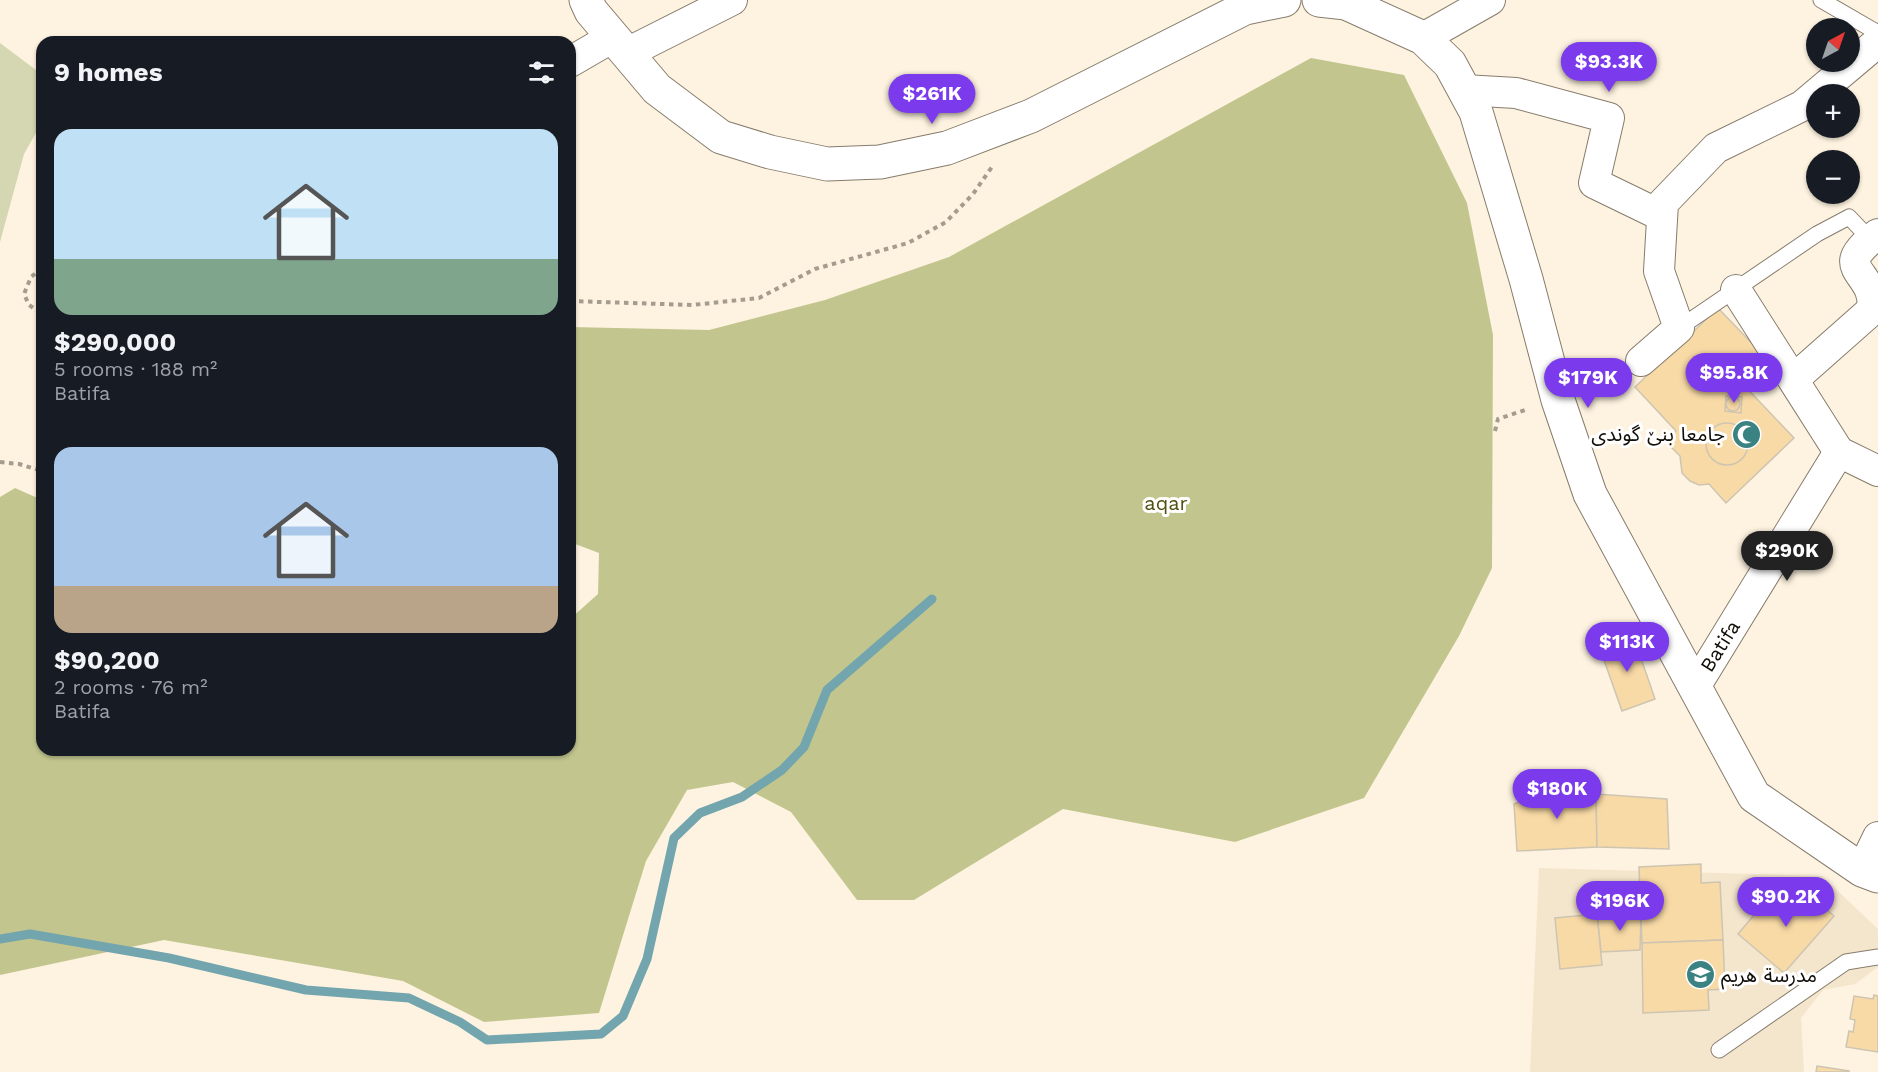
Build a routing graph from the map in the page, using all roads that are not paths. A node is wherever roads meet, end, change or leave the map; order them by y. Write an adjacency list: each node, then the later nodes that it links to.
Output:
1 (586, 0): 10 (street)
2 (732, 0): 10 (street)
3 (1284, 0): 10 (street)
4 (1319, 0): 8 (street)
5 (1490, 0): 8 (street)
6 (1821, 0): 7 (lane)
7 (1878, 33)
8 (1423, 38): 12 (street)
9 (1878, 42): 13 (street)
10 (620, 45): 11 (street)
11 (576, 60)
12 (1464, 90): 13 (street); 21 (street)
13 (1662, 216): 16 (street)
14 (1874, 236): 15 (lane); 18 (street)
15 (1736, 290): 16 (lane); 18 (street)
16 (1679, 328): 17 (street)
17 (1641, 361)
18 (1794, 379): 19 (street)
19 (1839, 452): 20 (street); 21 (street, Batifa)
20 (1878, 471)
21 (1695, 687): 23 (street)
22 (1878, 837): 23 (street)
23 (1870, 873)
24 (1878, 957): 25 (lane)
25 (1719, 1050)

